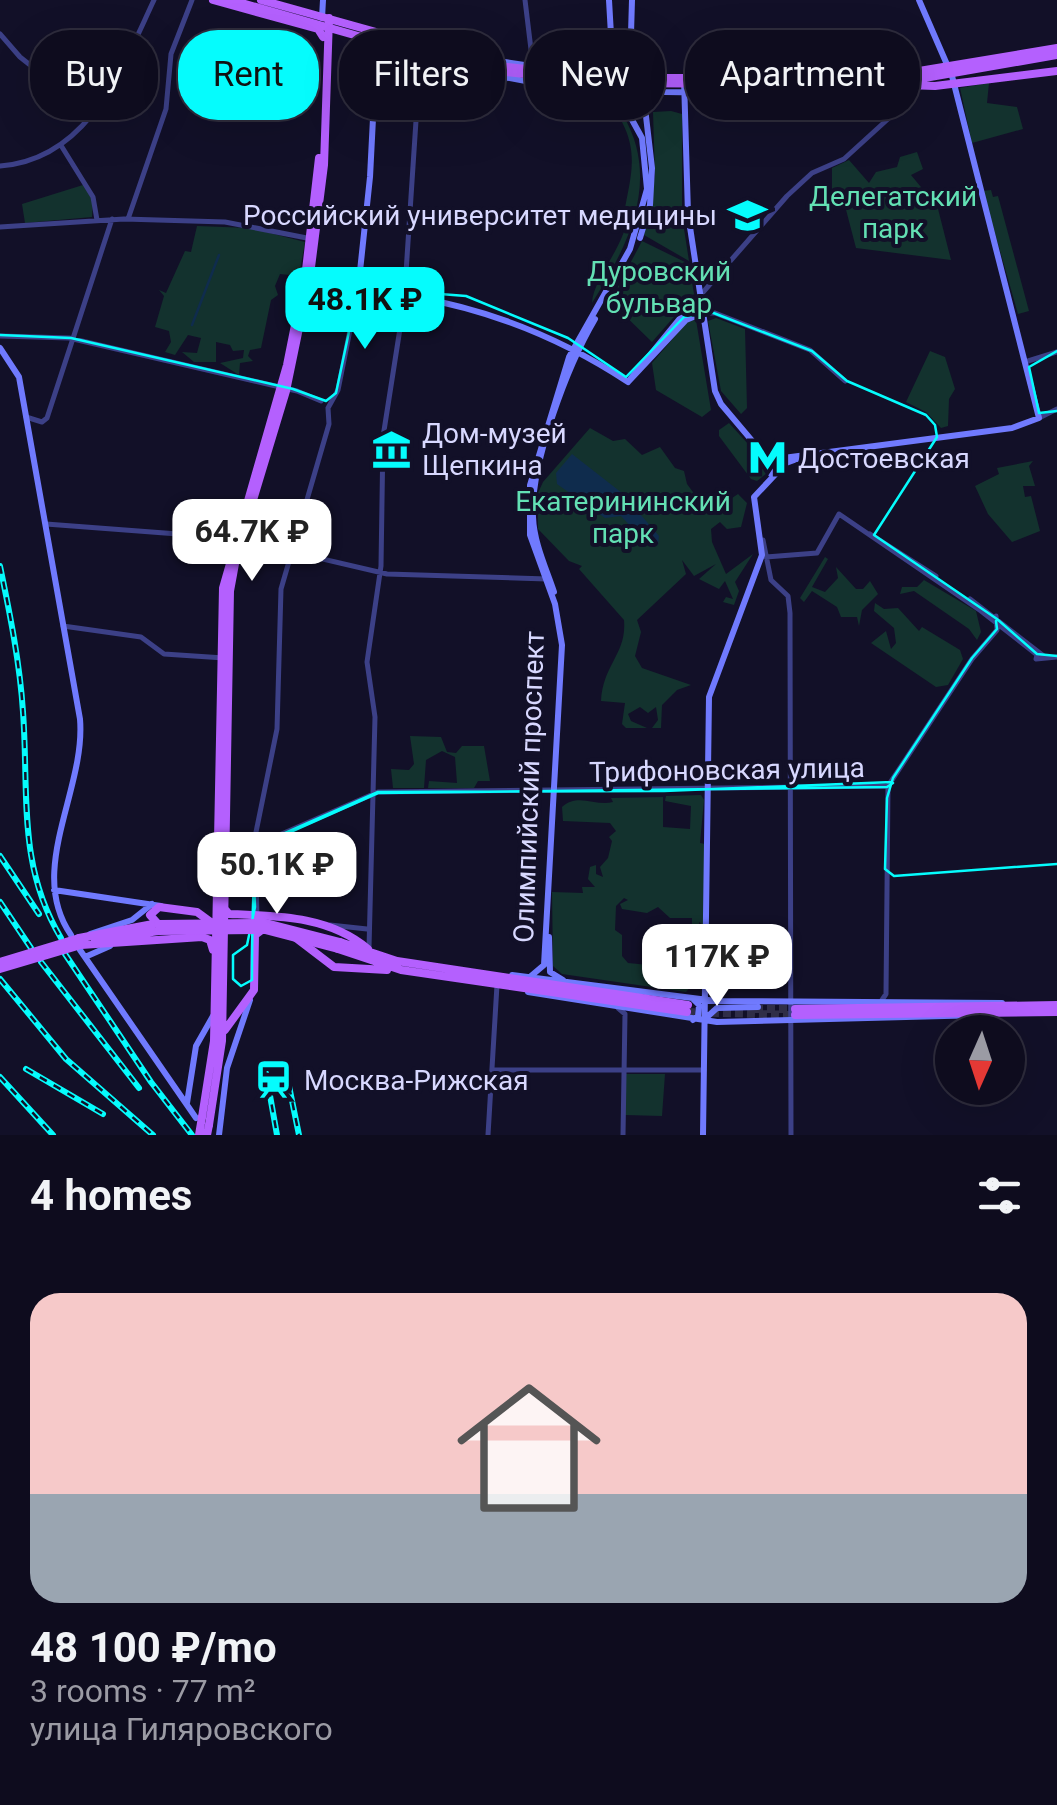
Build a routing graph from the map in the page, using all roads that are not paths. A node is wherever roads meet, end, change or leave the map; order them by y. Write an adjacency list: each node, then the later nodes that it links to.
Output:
1 (154, 0): 14 (street)
2 (192, 0): 51 (street)
3 (213, 0): 21 (main road)
4 (231, 0): 12 (main road)
5 (260, 0): 12 (main road)
6 (284, 0): 12 (street)
7 (322, 0): 13 (main road)
8 (525, 0): 17 (street)
9 (609, 0): 18 (main road)
10 (632, 0): 19 (main road)
11 (920, 0): 29 (main road)
12 (305, 13): 13 (main road)
13 (330, 22): 15 (main road); 16 (main road); 21 (main road); 54 (main road)
14 (140, 30)
15 (351, 30)
16 (361, 30)
17 (529, 30)
18 (611, 30)
19 (632, 30)
20 (0, 34): 23 (street)
21 (323, 36): 54 (main road)
22 (1057, 52): 29 (main road)
23 (30, 65)
24 (505, 69): 33 (main road, bridge)
25 (1057, 71): 29 (main road)
26 (665, 74): 27 (main road)
27 (680, 74): 28 (main road); 39 (main road)
28 (685, 74)
29 (952, 76): 31 (main road); 34 (main road); 37 (main road); 68 (main road)
30 (505, 77): 35 (main road)
31 (920, 77)
32 (505, 79): 35 (street)
33 (685, 79)
34 (920, 79)
35 (514, 80): 36 (main road)
36 (525, 81)
37 (920, 82)
38 (665, 90): 39 (main road)
39 (684, 90): 58 (main road)
40 (87, 120): 48 (street)
41 (374, 120): 55 (main road)
42 (415, 120): 57 (street)
43 (633, 120): 47 (main road, Олимпийский проспект)
44 (646, 120): 47 (main road)
45 (647, 120): 64 (main road, Олимпийский проспект)
46 (887, 120): 58 (street)
47 (635, 123): 64 (main road, Олимпийский проспект)
48 (62, 147): 49 (street); 52 (street)
49 (0, 166)
50 (112, 219): 51 (street); 52 (street); 62 (street)
51 (128, 219): 54 (street)
52 (98, 220): 53 (street)
53 (0, 228)
54 (312, 239): 56 (main road); 71 (main road)
55 (358, 286): 56 (main road); 57 (main road); 72 (street)
56 (308, 287): 71 (main road)
57 (401, 289): 63 (main road); 87 (street)
58 (700, 296): 59 (main road); 60 (street)
59 (703, 313): 60 (main road); 69 (main road); 70 (street); 79 (main road)
60 (682, 316): 69 (main road)
61 (0, 336): 62 (street)
62 (71, 338): 71 (street); 76 (street)
63 (559, 340): 64 (main road); 67 (main road)
64 (574, 346): 67 (main road, Олимпийский проспект); 69 (main road); 88 (main road, Олимпийский проспект)
65 (0, 348): 76 (main road)
66 (1057, 352): 68 (street)
67 (568, 360): 88 (main road, Олимпийский проспект)
68 (1028, 361): 77 (main road)
69 (628, 382)
70 (846, 382)
71 (284, 389): 73 (street); 83 (main road); 84 (main road)
72 (334, 398): 73 (street); 75 (street)
73 (322, 401): 75 (street)
74 (1057, 410): 77 (street)
75 (329, 412): 85 (street)
76 (25, 417): 82 (main road)
77 (1039, 418): 78 (main road)
78 (808, 455): 79 (main road); 80 (main road)
79 (768, 460): 80 (main road)
80 (771, 475): 81 (street); 81 (main road)
81 (756, 515): 86 (street); 97 (main road)
82 (44, 524): 84 (street); 90 (main road)
83 (241, 540): 84 (main road); 85 (street)
84 (234, 551): 94 (main road); 94 (main road)
85 (289, 552): 87 (street); 101 (street)
86 (766, 557): 89 (street); 96 (street)
87 (380, 572): 88 (street); 99 (street)
88 (547, 579): 98 (main road, Олимпийский проспект)
89 (999, 625): 91 (street); 91 (street); 92 (street); 95 (street)
90 (63, 626): 94 (street); 102 (main road)
91 (1015, 632): 92 (street)
92 (1036, 655): 93 (street)
93 (1057, 657)
94 (224, 658): 100 (main road)
95 (888, 786): 96 (street, Трифоновская улица); 129 (street)
96 (790, 788): 97 (street, Трифоновская улица); 141 (street)
97 (709, 791): 98 (street, Трифоновская улица); 131 (main road)
98 (553, 793): 99 (street, Трифоновская улица); 125 (main road, Олимпийский проспект); 126 (main road, Олимпийский проспект)
99 (372, 794): 101 (street, Трифоновская улица); 112 (street)
100 (220, 843): 101 (street, Трифоновская улица); 105 (main road)
101 (255, 844): 108 (street)
102 (54, 890): 103 (main road); 117 (main road)
103 (130, 901): 104 (main road); 110 (main road)
104 (154, 904): 106 (main road); 110 (main road)
105 (219, 904): 107 (main road); 108 (main road); 113 (main road); 146 (main road)
106 (166, 908): 107 (main road); 111 (main road)
107 (197, 912): 113 (main road)
108 (257, 915): 109 (main road); 115 (street)
109 (311, 922): 112 (street); 116 (street); 119 (main road)
110 (122, 923): 114 (main road)
111 (158, 928): 114 (main road); 117 (main road); 118 (main road, bridge)
112 (367, 929): 119 (street)
113 (215, 932): 120 (main road)
114 (90, 934): 117 (main road)
115 (255, 935): 116 (main road); 130 (main road)
116 (296, 938): 123 (main road)
117 (79, 945): 120 (main road); 122 (main road, bridge); 153 (main road)
118 (339, 946): 121 (main road); 123 (main road)
119 (375, 953): 121 (main road)
120 (214, 957): 136 (main road)
121 (387, 959): 124 (main road)
122 (0, 966)
123 (401, 970): 127 (main road)
124 (487, 974): 125 (main road); 140 (main road)
125 (531, 976): 126 (main road)
126 (563, 980): 140 (main road)
127 (496, 985): 128 (main road); 149 (street)
128 (508, 986): 138 (main road); 140 (main road)
129 (886, 994): 132 (street); 133 (street)
130 (250, 1000): 144 (main road); 145 (main road)
131 (706, 1000): 134 (main road); 140 (main road); 142 (main road)
132 (893, 1001): 133 (main road); 135 (main road)
133 (880, 1002): 141 (main road)
134 (779, 1003): 137 (main road); 141 (main road)
135 (1014, 1005): 139 (main road); 141 (main road)
136 (214, 1007): 147 (main road); 148 (main road)
137 (743, 1007): 142 (main road); 143 (main road)
138 (618, 1008): 140 (main road); 150 (street)
139 (1057, 1008): 141 (main road)
140 (690, 1009): 142 (main road)
141 (793, 1012): 143 (main road); 162 (street)
142 (707, 1020): 143 (main road); 151 (main road); 161 (main road)
143 (740, 1022)
144 (226, 1027): 145 (main road); 146 (main road)
145 (236, 1035): 158 (main road)
146 (222, 1041): 156 (main road)
147 (195, 1053): 148 (main road); 152 (main road)
148 (213, 1059): 155 (main road)
149 (494, 1070): 150 (street); 159 (street)
150 (624, 1070): 151 (street); 160 (street)
151 (704, 1070): 161 (main road)
152 (190, 1080): 153 (main road); 154 (main road)
153 (174, 1086): 154 (main road)
154 (187, 1104): 155 (main road)
155 (199, 1118): 157 (main road, bridge)
156 (208, 1130)
157 (199, 1135)
158 (219, 1135)
159 (488, 1135)
160 (624, 1135)
161 (705, 1135)
162 (791, 1135)

